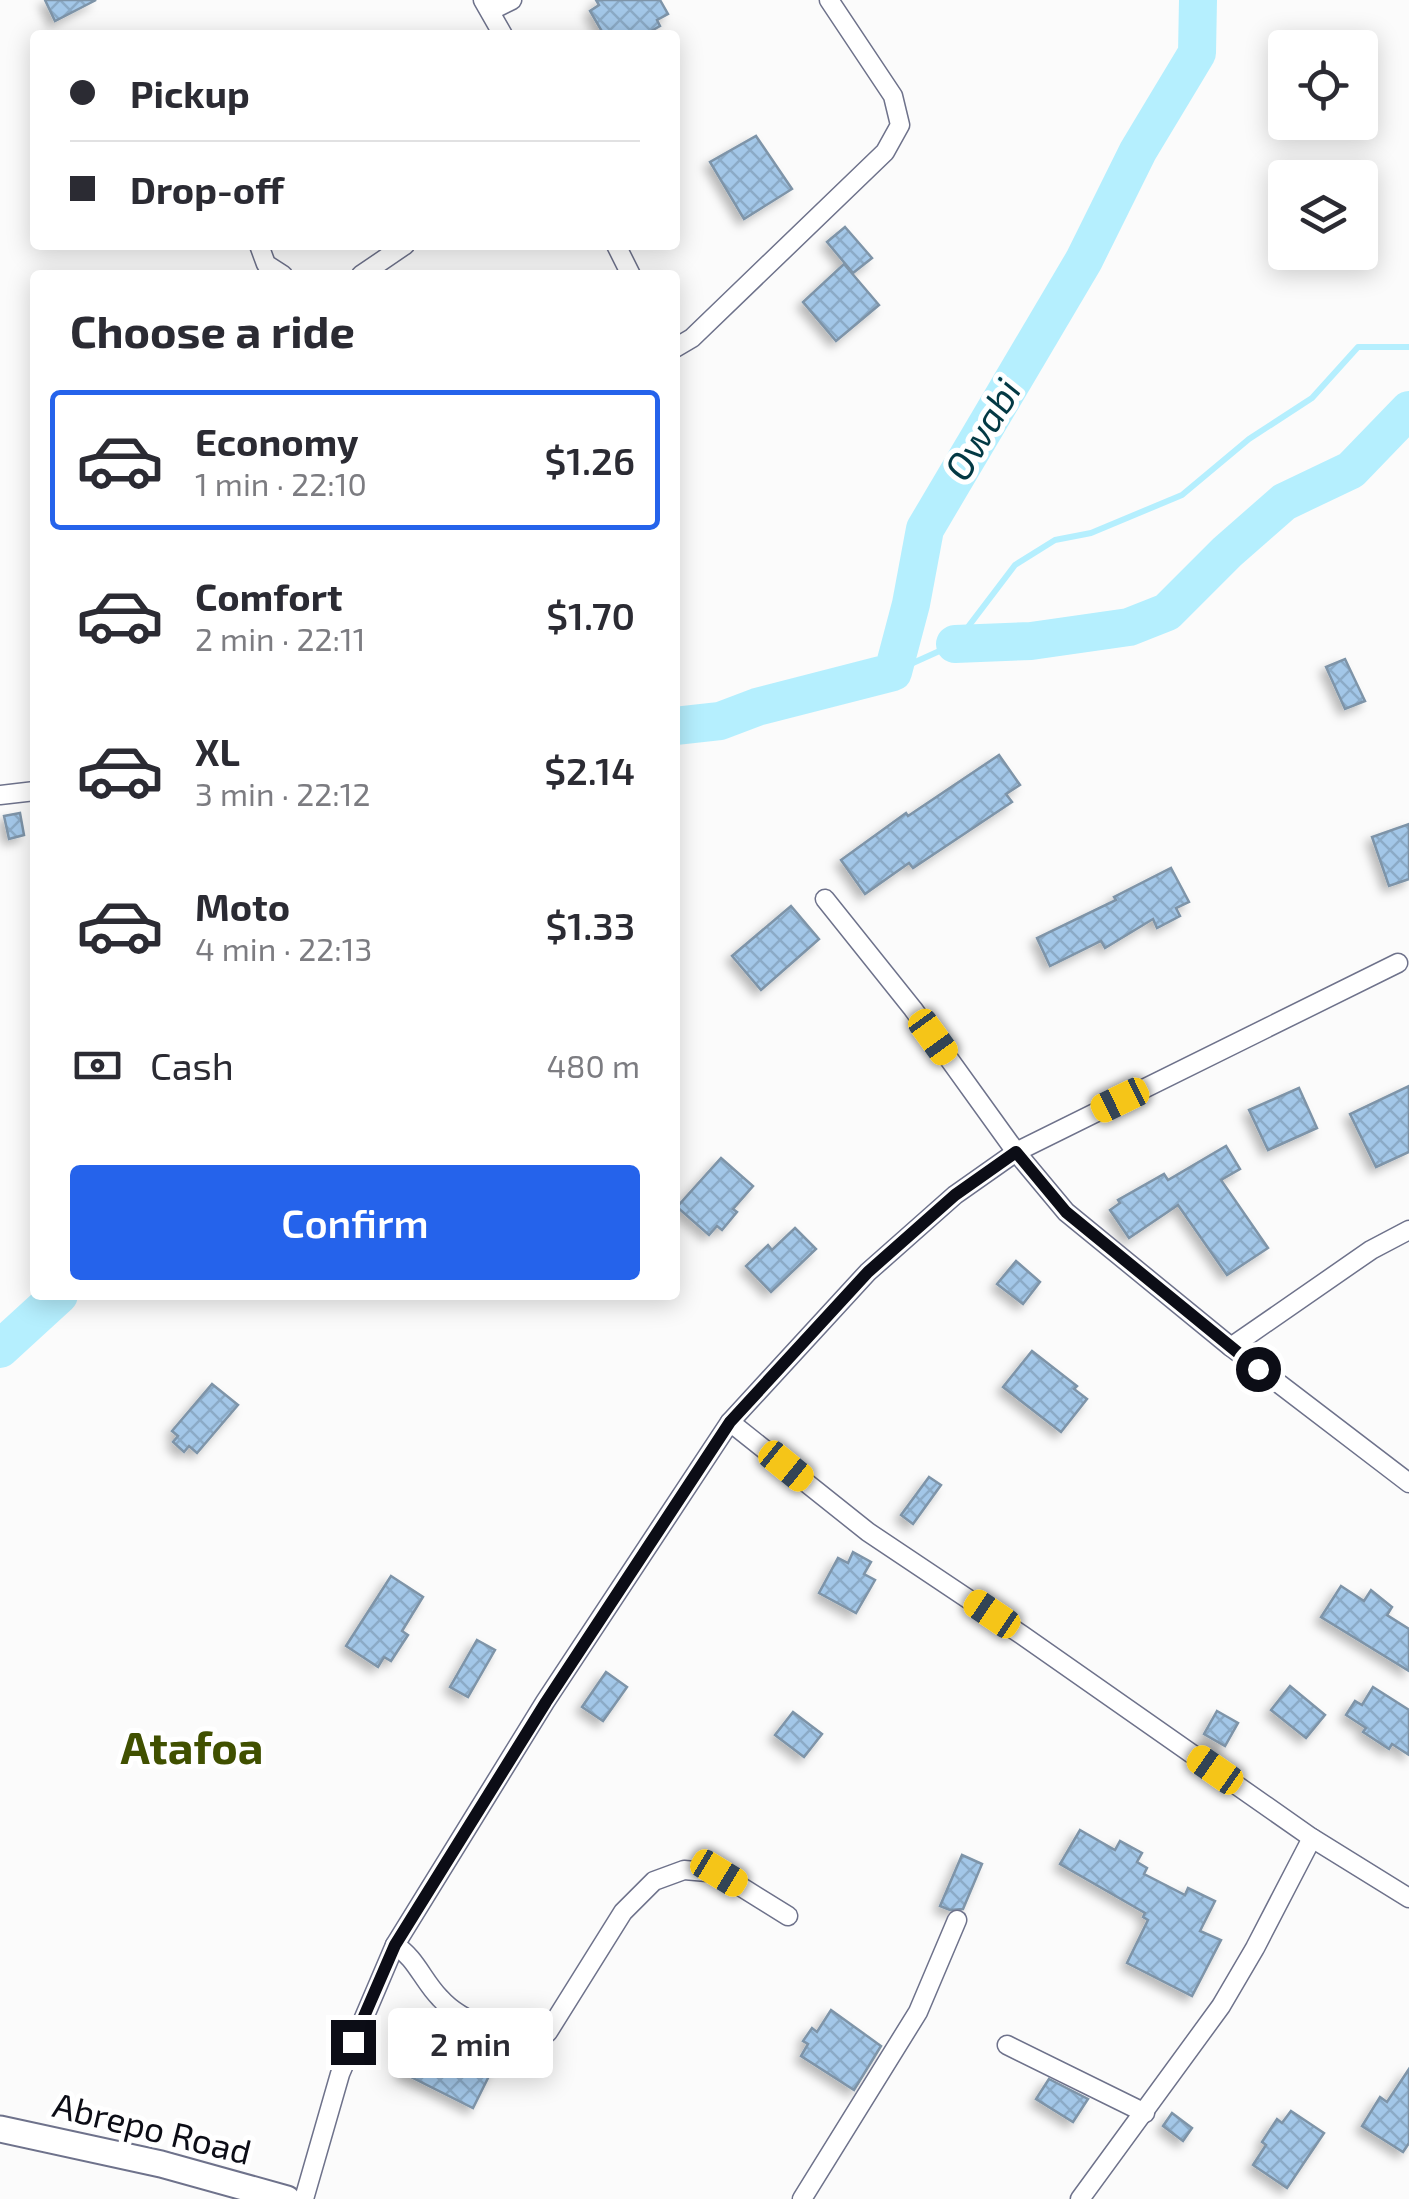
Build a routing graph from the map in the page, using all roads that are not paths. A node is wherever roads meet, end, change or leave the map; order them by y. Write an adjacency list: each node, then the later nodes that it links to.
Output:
1 (512, 0): 3 (street)
2 (829, 0): 9 (street)
3 (486, 6): 4 (street)
4 (500, 30)
5 (261, 250): 7 (street)
6 (398, 250): 8 (street)
7 (276, 270)
8 (368, 270)
9 (680, 345)
10 (30, 792): 11 (street)
11 (0, 795)
12 (825, 898): 14 (street)
13 (1398, 963): 14 (street)
14 (1016, 1152): 16 (street); 17 (street)
15 (1409, 1230): 16 (street)
16 (1231, 1348): 18 (street)
17 (730, 1422): 19 (street); 23 (street)
18 (1409, 1483)
19 (1312, 1838): 20 (street); 25 (street)
20 (1409, 1898)
21 (788, 1916): 23 (street)
22 (957, 1920): 30 (street)
23 (395, 1945): 29 (street)
24 (1008, 2045): 25 (street)
25 (1146, 2113): 31 (street)
26 (0, 2129): 27 (main road, Abrepo Road)
27 (242, 2194): 28 (main road, Abrepo Road)
28 (287, 2199)
29 (304, 2199)
30 (802, 2199)
31 (1080, 2199)

